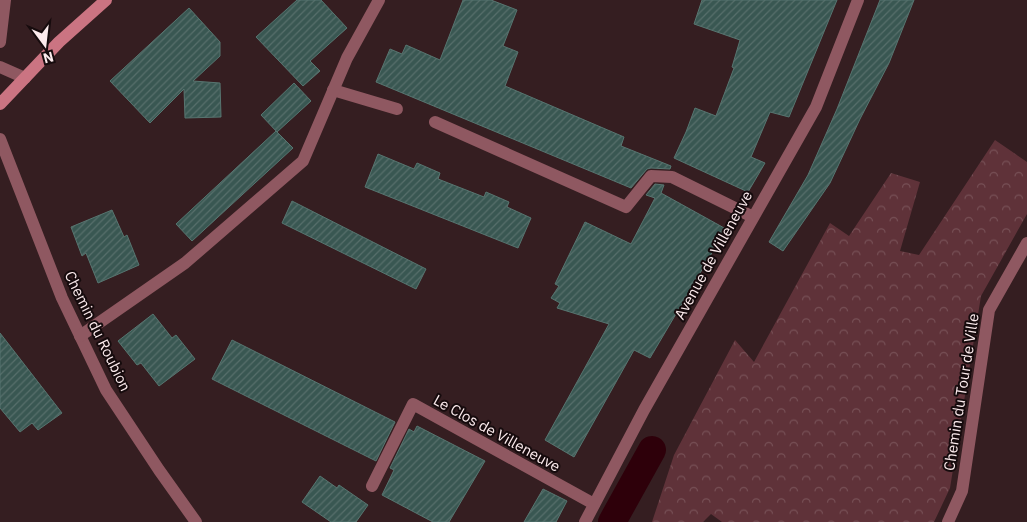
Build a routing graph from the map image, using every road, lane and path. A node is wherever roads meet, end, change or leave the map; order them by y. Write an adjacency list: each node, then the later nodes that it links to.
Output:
1 (5, 0): 5 (street)
2 (106, 0): 7 (main road)
3 (379, 0): 8 (street)
4 (858, 0): 13 (street, Avenue de Villeneuve)
5 (0, 42)
6 (0, 67): 7 (street)
7 (25, 78): 9 (main road)
8 (333, 90): 10 (street); 15 (street)
9 (0, 104)
10 (398, 109)
11 (435, 122): 13 (street)
12 (0, 139): 15 (street, Chemin du Roubion)
13 (753, 217): 17 (street, Avenue de Villeneuve)
14 (1027, 243): 20 (street, Chemin du Tour de Ville)
15 (80, 336): 18 (street, Chemin du Roubion)
16 (372, 486): 17 (street, Le Clos de Villeneuve)
17 (594, 504): 19 (street, Avenue de Villeneuve)
18 (196, 522)
19 (585, 522)
20 (948, 522)

